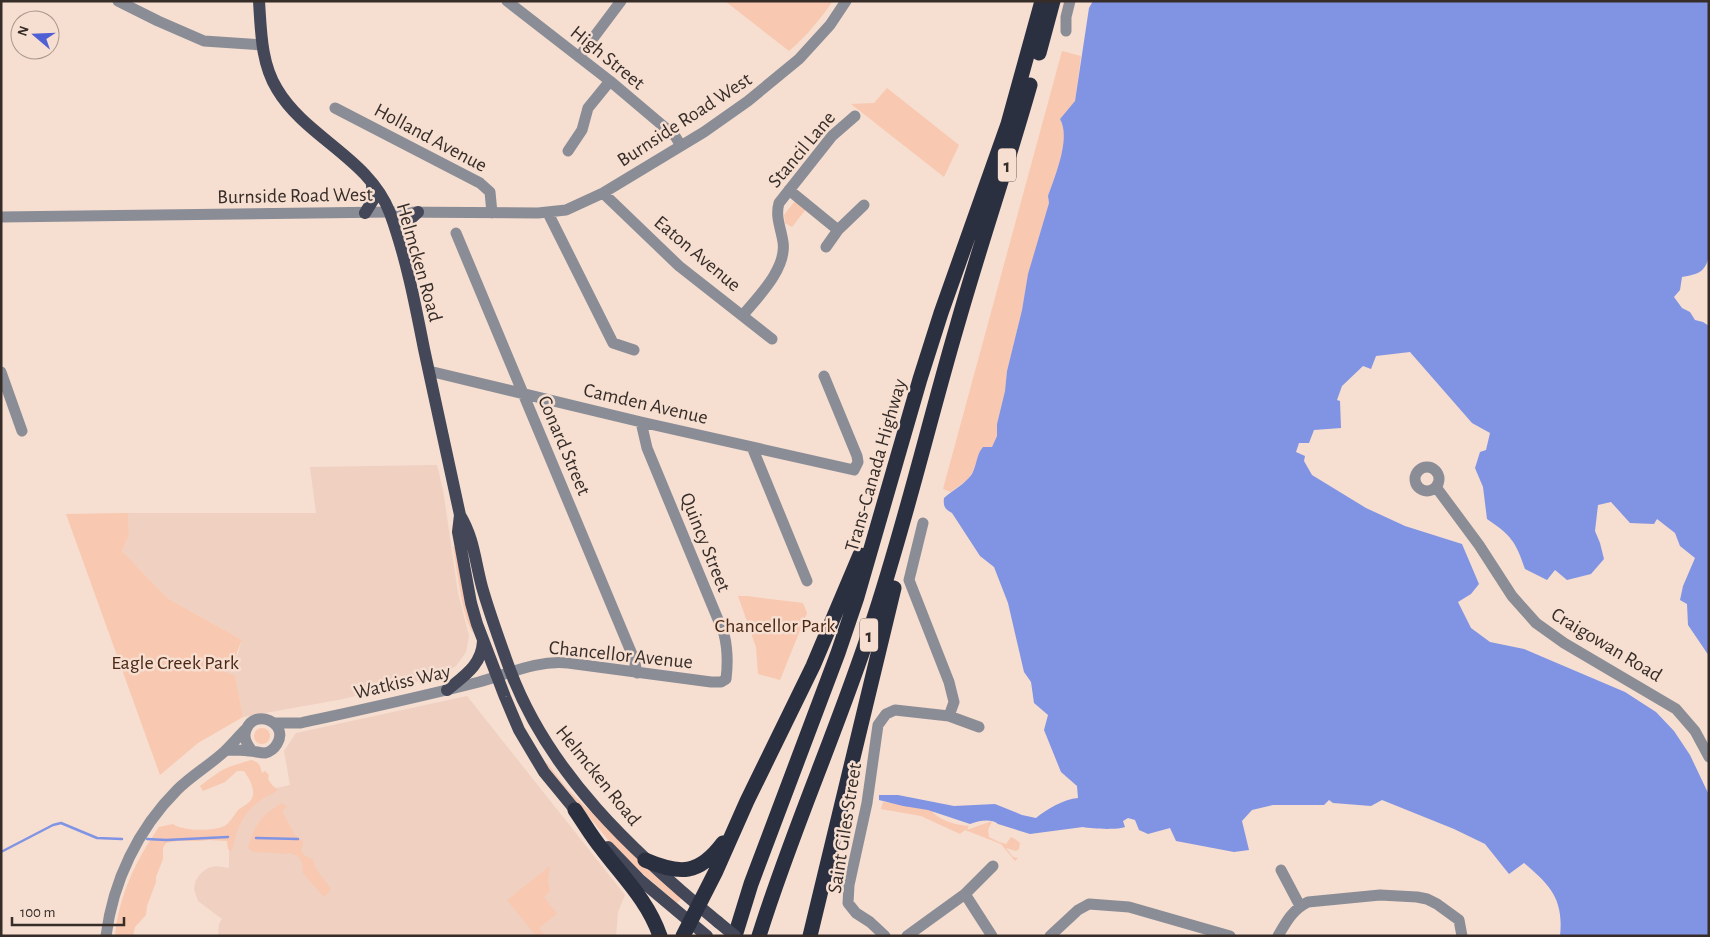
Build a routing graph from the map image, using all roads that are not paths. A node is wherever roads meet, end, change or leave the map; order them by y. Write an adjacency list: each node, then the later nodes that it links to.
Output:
1 (118, 1): 10 (street)
2 (260, 1): 10 (main road, Helmcken Road)
3 (507, 1): 11 (street, High Street)
4 (621, 1): 11 (street)
5 (846, 1): 15 (street, Burnside Road West)
6 (1042, 1): 38 (highway, Trans-Canada Highway / 1)
7 (1054, 1): 32 (highway, Trans-Canada Highway / 1)
8 (1070, 1): 9 (street)
9 (1066, 31)
10 (262, 46): 17 (main road, Helmcken Road)
11 (578, 57): 12 (street, High Street)
12 (610, 81): 15 (street, High Street); 16 (street)
13 (335, 108): 24 (street, Holland Avenue)
14 (855, 116): 18 (street, Stancil Lane)
15 (681, 146): 19 (street, Burnside Road West)
16 (568, 151)
17 (371, 180): 21 (main road, Helmcken Road); 23 (main road)
18 (789, 190): 27 (street); 31 (street, Stancil Lane)
19 (603, 193): 25 (street, Burnside Road West); 31 (street, Eaton Avenue)
20 (864, 205): 27 (street)
21 (390, 212): 22 (street, Burnside Road West); 23 (street, Burnside Road West); 29 (main road, Helmcken Road)
22 (418, 212): 24 (street, Burnside Road West); 29 (main road)
23 (364, 213): 26 (street, Burnside Road West)
24 (492, 213): 25 (street, Burnside Road West)
25 (548, 213): 34 (street)
26 (1, 217)
27 (838, 230): 30 (street)
28 (456, 233): 39 (street, Conard Street)
29 (400, 245): 36 (main road, Helmcken Road)
30 (826, 247)
31 (743, 315): 33 (street, Eaton Avenue)
32 (956, 326): 69 (highway); 75 (highway, Trans-Canada Highway / 1)
33 (772, 338)
34 (634, 350)
35 (1, 372): 41 (street)
36 (429, 372): 39 (street, Camden Avenue); 44 (main road, Helmcken Road)
37 (824, 376): 42 (street, Camden Avenue)
38 (920, 379): 60 (highway); 74 (highway, Trans-Canada Highway / 1)
39 (523, 393): 40 (street, Camden Avenue); 49 (street, Conard Street)
40 (641, 422): 42 (street, Camden Avenue); 51 (street, Quincy Street)
41 (22, 431)
42 (752, 447): 46 (street)
43 (1436, 487): 59 (street, Craigowan Road)
44 (460, 515): 47 (main road, Helmcken Road); 48 (main road, Helmcken Road)
45 (923, 523): 53 (street)
46 (807, 580)
47 (483, 642): 50 (main road, Helmcken Road); 52 (main road)
48 (511, 672): 49 (street, Chancellor Avenue); 50 (street, Watkiss Way); 62 (main road, Helmcken Road)
49 (637, 673): 51 (street, Chancellor Avenue)
50 (497, 676): 52 (street, Watkiss Way); 61 (main road, Helmcken Road)
51 (726, 679)
52 (447, 690): 56 (street, Watkiss Way)
53 (949, 716): 54 (street); 77 (street, Saint Giles Street)
54 (979, 727)
55 (246, 729): 56 (street); 57 (street); 58 (street)
56 (278, 729): 58 (street)
57 (226, 750): 58 (street); 70 (street)
58 (252, 751)
59 (1709, 757)
60 (747, 801): 62 (highway); 66 (highway)
61 (575, 810): 68 (main road, Helmcken Road); 71 (highway)
62 (645, 860): 66 (main road, Helmcken Road)
63 (993, 866): 65 (street)
64 (1281, 870): 67 (street)
65 (965, 894): 78 (street); 79 (street)
66 (699, 906): 68 (highway); 74 (main road, Helmcken Road, bridge)
67 (1300, 906): 82 (street); 83 (street)
68 (689, 922): 72 (highway); 73 (main road, Helmcken Road)
69 (814, 928): 76 (highway)
70 (106, 936)
71 (660, 936)
72 (683, 936)
73 (707, 936)
74 (735, 936)
75 (759, 936)
76 (810, 936)
77 (885, 936)
78 (907, 936)
79 (992, 936)
80 (1050, 936): 81 (street)
81 (1230, 936)
82 (1278, 936)
83 (1462, 936)

